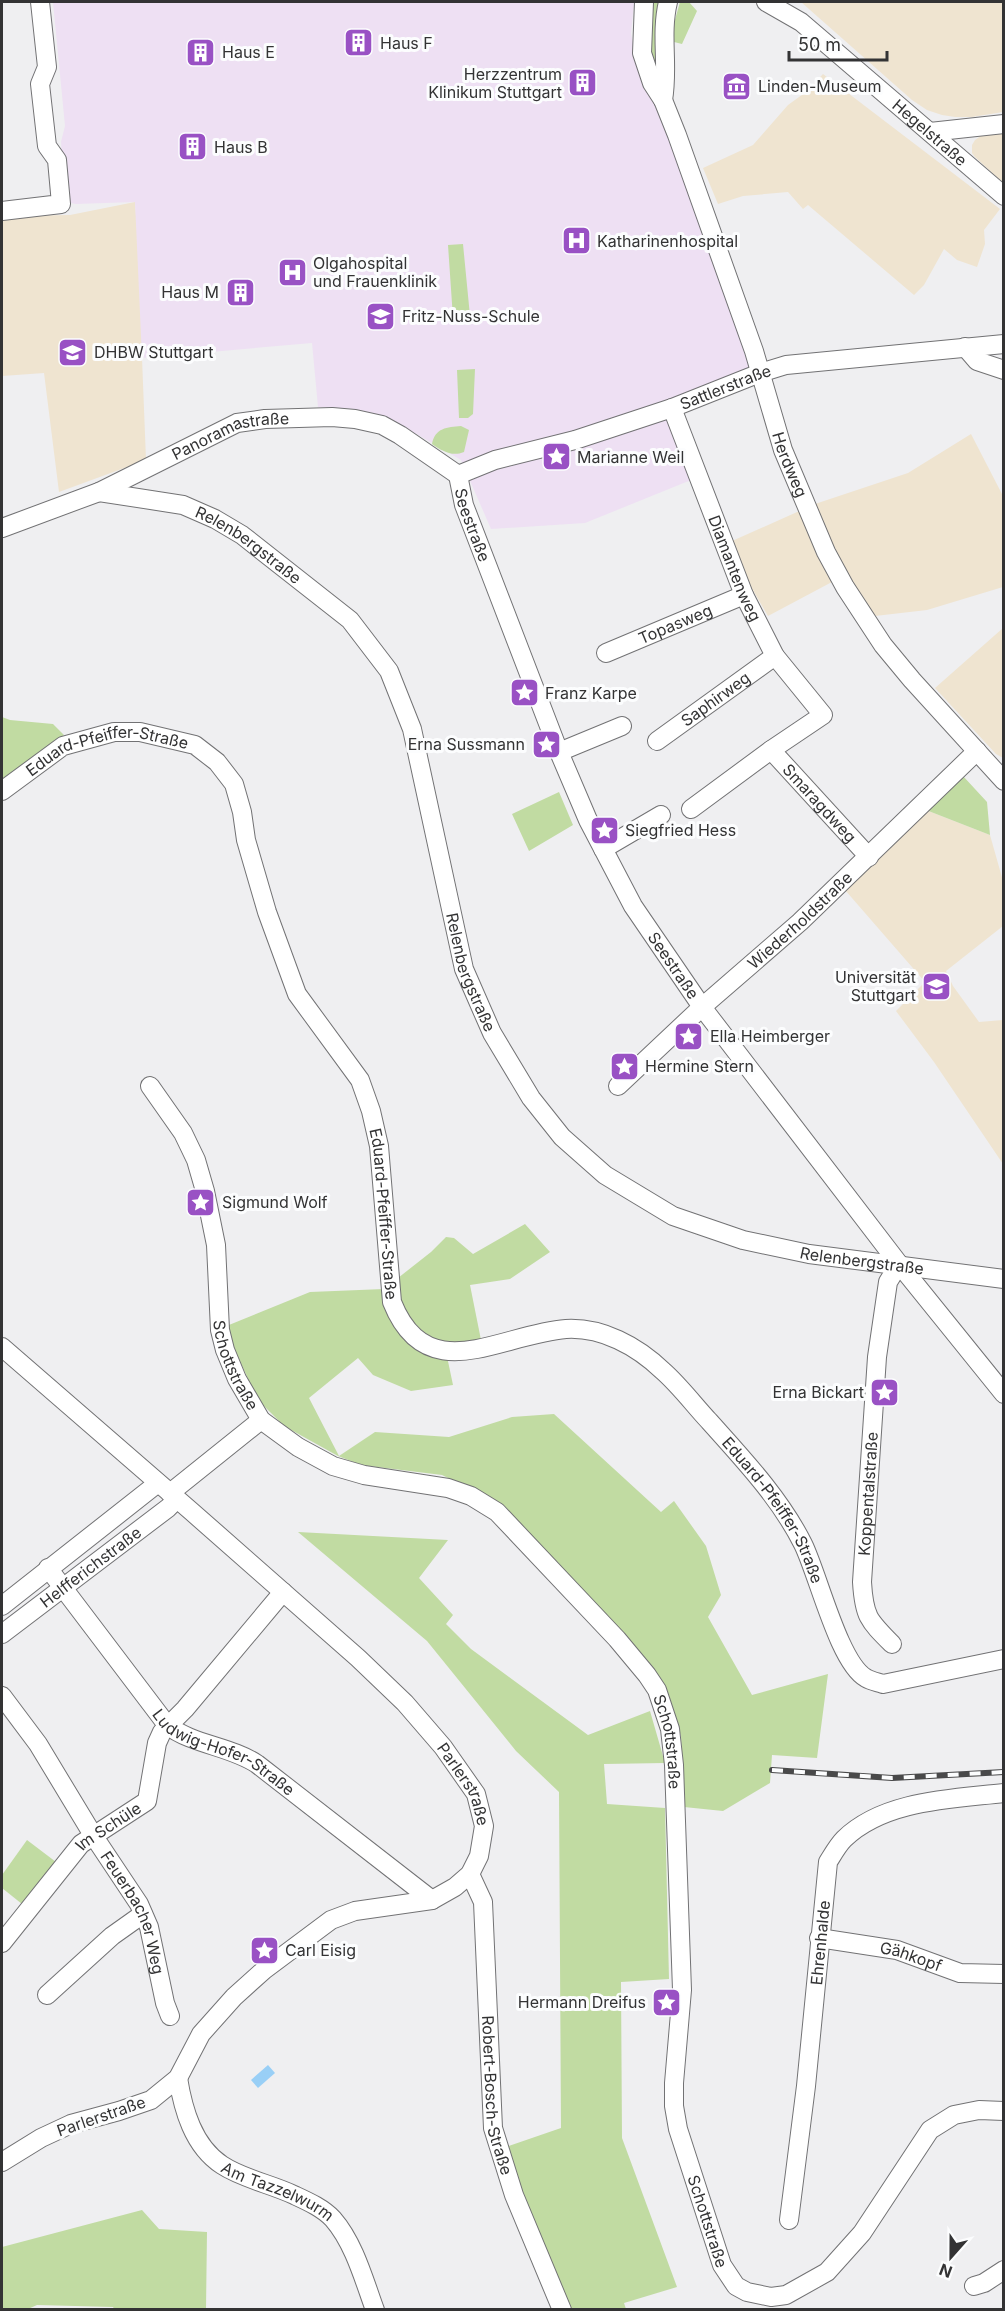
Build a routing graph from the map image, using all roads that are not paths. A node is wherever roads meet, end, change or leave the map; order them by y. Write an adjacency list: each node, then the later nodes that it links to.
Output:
1 (40, 2): 11 (street)
2 (644, 2): 7 (street, Herdweg)
3 (668, 2): 7 (street, Herdweg)
4 (766, 2): 6 (street, Hegelstraße)
5 (788, 2): 6 (street, Hegelstraße)
6 (801, 22): 9 (street, Hegelstraße)
7 (663, 100): 15 (street, Herdweg)
8 (1004, 124): 9 (street)
9 (930, 132): 10 (street, Hegelstraße)
10 (1004, 196)
11 (2, 211)
12 (1004, 344): 13 (street, Sattlerstraße)
13 (965, 347): 14 (street); 15 (street, Sattlerstraße)
14 (1004, 369)
15 (760, 373): 16 (street, Sattlerstraße); 27 (street, Herdweg)
16 (672, 408): 17 (street, Sattlerstraße); 20 (street, Diamantenweg)
17 (458, 475): 18 (street, Panoramastraße); 28 (street, Seestraße)
18 (99, 492): 19 (street, Panoramastraße); 38 (street, Relenbergstraße)
19 (2, 528)
20 (744, 595): 21 (street, Topasweg); 22 (street, Diamantenweg)
21 (606, 653)
22 (776, 657): 23 (street, Diamantenweg); 25 (street, Saphirweg)
23 (823, 716): 26 (street, Smaragdweg)
24 (622, 726): 28 (street)
25 (657, 741)
26 (771, 750): 31 (street, Smaragdweg); 34 (street, Smaragdweg)
27 (977, 751): 29 (street, Herdweg); 34 (street, Wiederholdstraße)
28 (559, 752): 33 (street, Seestraße)
29 (1004, 781)
30 (2, 791): 50 (street, Eduard-Pfeiffer-Straße)
31 (691, 809)
32 (661, 815): 33 (street)
33 (603, 849): 35 (street, Seestraße)
34 (869, 857): 35 (street, Wiederholdstraße)
35 (702, 1007): 37 (street, Wiederholdstraße); 38 (street, Seestraße)
36 (150, 1086): 42 (street, Schottstraße)
37 (618, 1086)
38 (899, 1264): 39 (street, Relenbergstraße); 41 (street, Seestraße); 49 (street, Koppentalstraße)
39 (1004, 1279)
40 (4, 1354): 43 (street)
41 (1004, 1394)
42 (261, 1420): 43 (street, Helfferichstraße); 64 (street, Schottstraße)
43 (169, 1492): 44 (street, Helfferichstraße); 45 (street, Helfferichstraße); 46 (street, Parlerstraße)
44 (48, 1568): 45 (street, Ludwig-Hofer-Straße); 47 (street, Helfferichstraße)
45 (63, 1587): 48 (street, Helfferichstraße); 52 (street, Ludwig-Hofer-Straße)
46 (283, 1592): 52 (street, Im Schüle); 55 (street, Parlerstraße)
47 (2, 1606)
48 (2, 1634)
49 (892, 1644)
50 (1004, 1659)
51 (2, 1696): 54 (street, Feuerbacher Weg)
52 (167, 1725): 54 (street, Im Schüle); 56 (street, Ludwig-Hofer-Straße)
53 (1004, 1793): 58 (street, Ehrenhalde)
54 (93, 1835): 57 (street, Feuerbacher Weg); 59 (street, Im Schüle)
55 (470, 1874): 56 (street, Parlerstraße); 70 (street, Robert-Bosch-Straße)
56 (432, 1900): 63 (street, Parlerstraße)
57 (143, 1914): 61 (street); 62 (street, Feuerbacher Weg)
58 (819, 1938): 60 (street, Gähkopf); 66 (street, Ehrenhalde)
59 (2, 1942)
60 (1004, 1974)
61 (47, 1995)
62 (170, 2016)
63 (178, 2078): 65 (street, Parlerstraße); 69 (street, Am Tazzelwurm)
64 (1004, 2111)
65 (2, 2162)
66 (789, 2220)
67 (1004, 2270): 68 (street)
68 (974, 2286)
69 (375, 2310)
70 (562, 2310)

